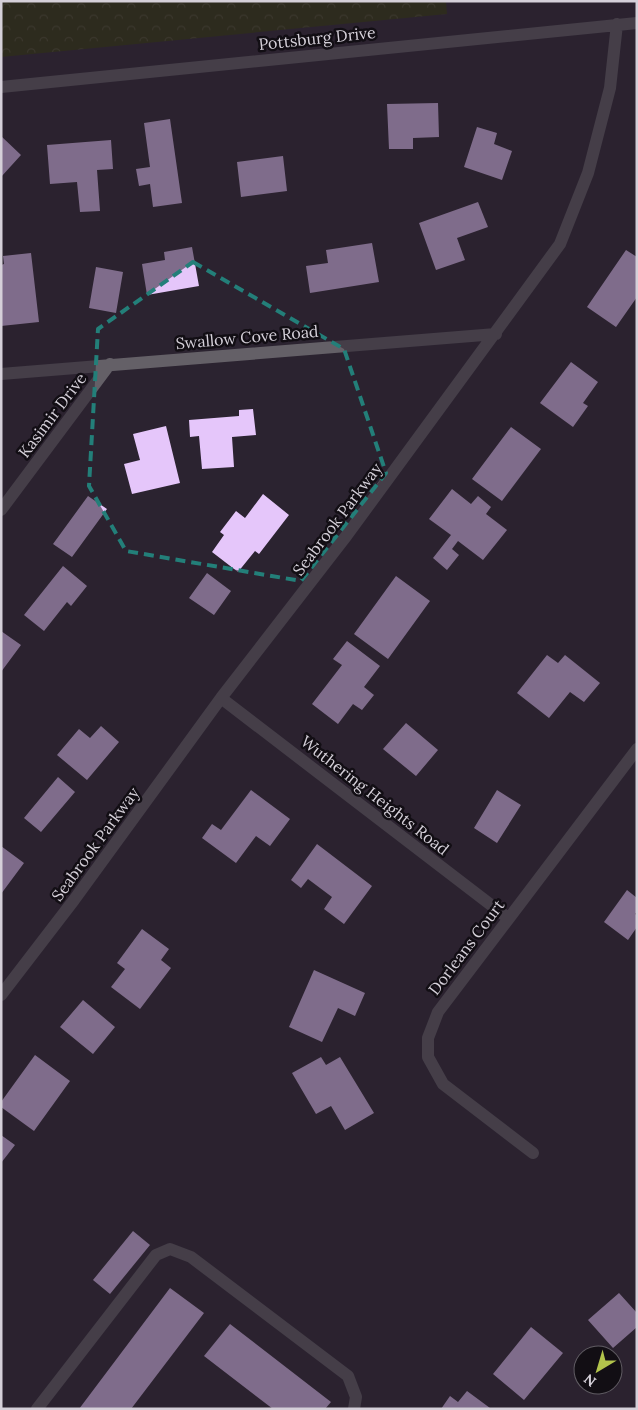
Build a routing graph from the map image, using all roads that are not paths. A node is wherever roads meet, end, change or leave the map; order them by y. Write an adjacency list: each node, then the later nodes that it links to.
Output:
1 (637, 23): 2 (street, Pottsburg Drive)
2 (617, 24): 3 (street, Pottsburg Drive); 4 (street, Seabrook Parkway)
3 (1, 87)
4 (496, 334): 5 (street, Swallow Cove Road); 8 (street, Seabrook Parkway)
5 (110, 364): 6 (street, Swallow Cove Road); 7 (street, Kasimir Drive)
6 (1, 374)
7 (1, 510)
8 (221, 698): 10 (street, Wuthering Heights Road); 11 (street, Seabrook Parkway)
9 (637, 749): 10 (street, Dorleans Court)
10 (508, 918): 12 (street, Dorleans Court)
11 (1, 995)
12 (533, 1153)
13 (37, 1409): 14 (street)
14 (354, 1409)

